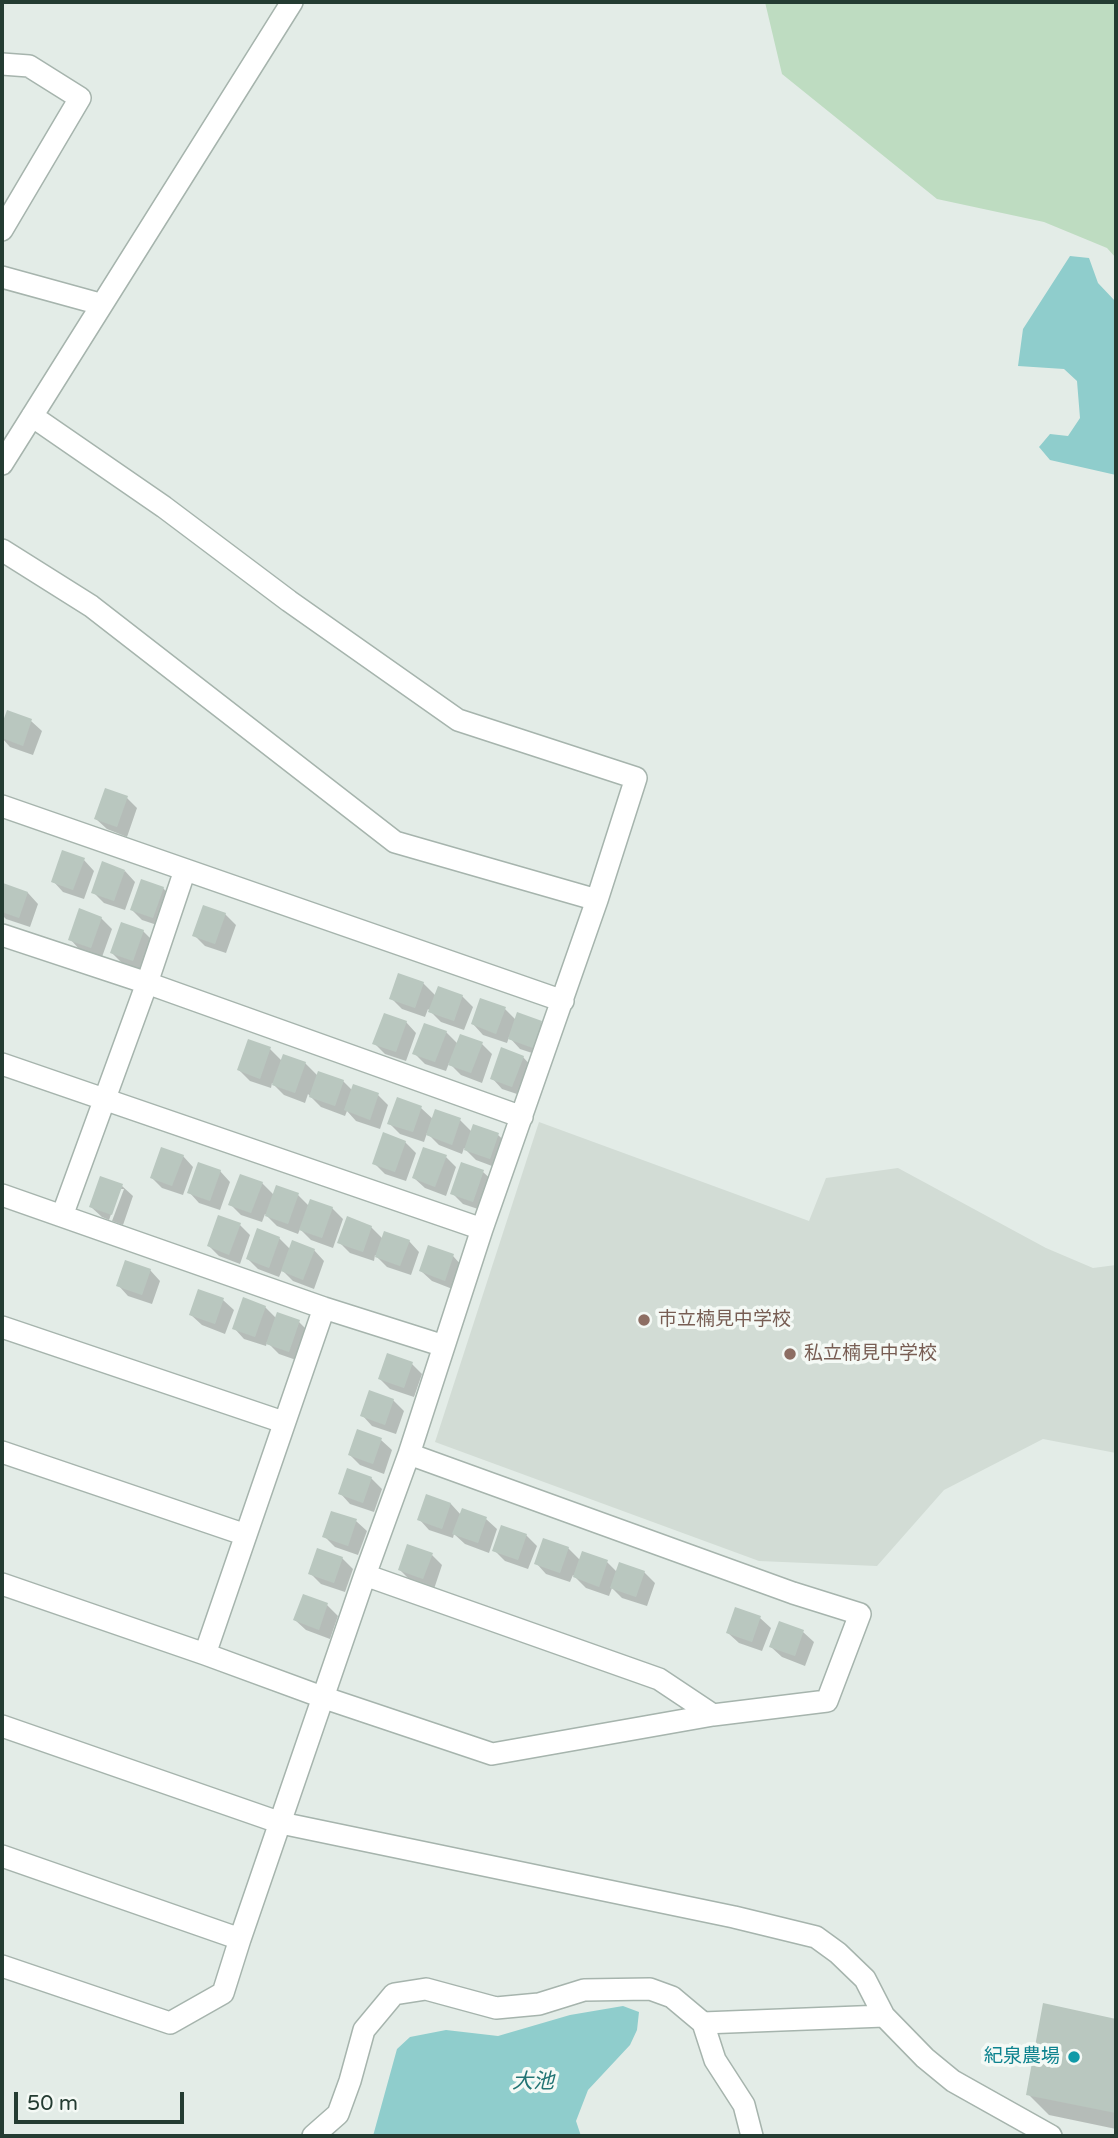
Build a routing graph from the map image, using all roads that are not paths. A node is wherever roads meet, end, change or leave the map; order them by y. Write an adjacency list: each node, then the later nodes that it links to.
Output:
1 (292, 2): 5 (street)
2 (2, 64): 3 (street)
3 (2, 230)
4 (2, 277): 5 (street)
5 (100, 304): 6 (street)
6 (32, 416): 7 (street); 11 (street)
7 (2, 464)
8 (2, 550): 11 (street)
9 (2, 806): 10 (street)
10 (185, 870): 13 (street); 14 (street)
11 (597, 900): 14 (street)
12 (2, 934): 13 (street)
13 (147, 983): 16 (street); 17 (street)
14 (563, 1001): 17 (street)
15 (2, 1065): 16 (street)
16 (103, 1099): 19 (street); 20 (street)
17 (522, 1117): 20 (street)
18 (2, 1195): 19 (street)
19 (62, 1216): 21 (street)
20 (482, 1229): 23 (street)
21 (324, 1308): 23 (street); 24 (street)
22 (2, 1327): 24 (street)
23 (444, 1346): 26 (street)
24 (284, 1422): 27 (street)
25 (2, 1452): 27 (street)
26 (409, 1454): 28 (street); 32 (street)
27 (246, 1535): 30 (street)
28 (365, 1575): 31 (street); 32 (street)
29 (2, 1584): 30 (street)
30 (205, 1654): 31 (street)
31 (322, 1697): 32 (street); 34 (street)
32 (713, 1715)
33 (2, 1726): 34 (street)
34 (281, 1823): 36 (street); 38 (street)
35 (2, 1856): 36 (street)
36 (240, 1939): 37 (street)
37 (2, 1966)
38 (884, 2016): 39 (street); 42 (street)
39 (703, 2023): 40 (street); 41 (street)
40 (313, 2136)
41 (752, 2136)
42 (1051, 2136)

